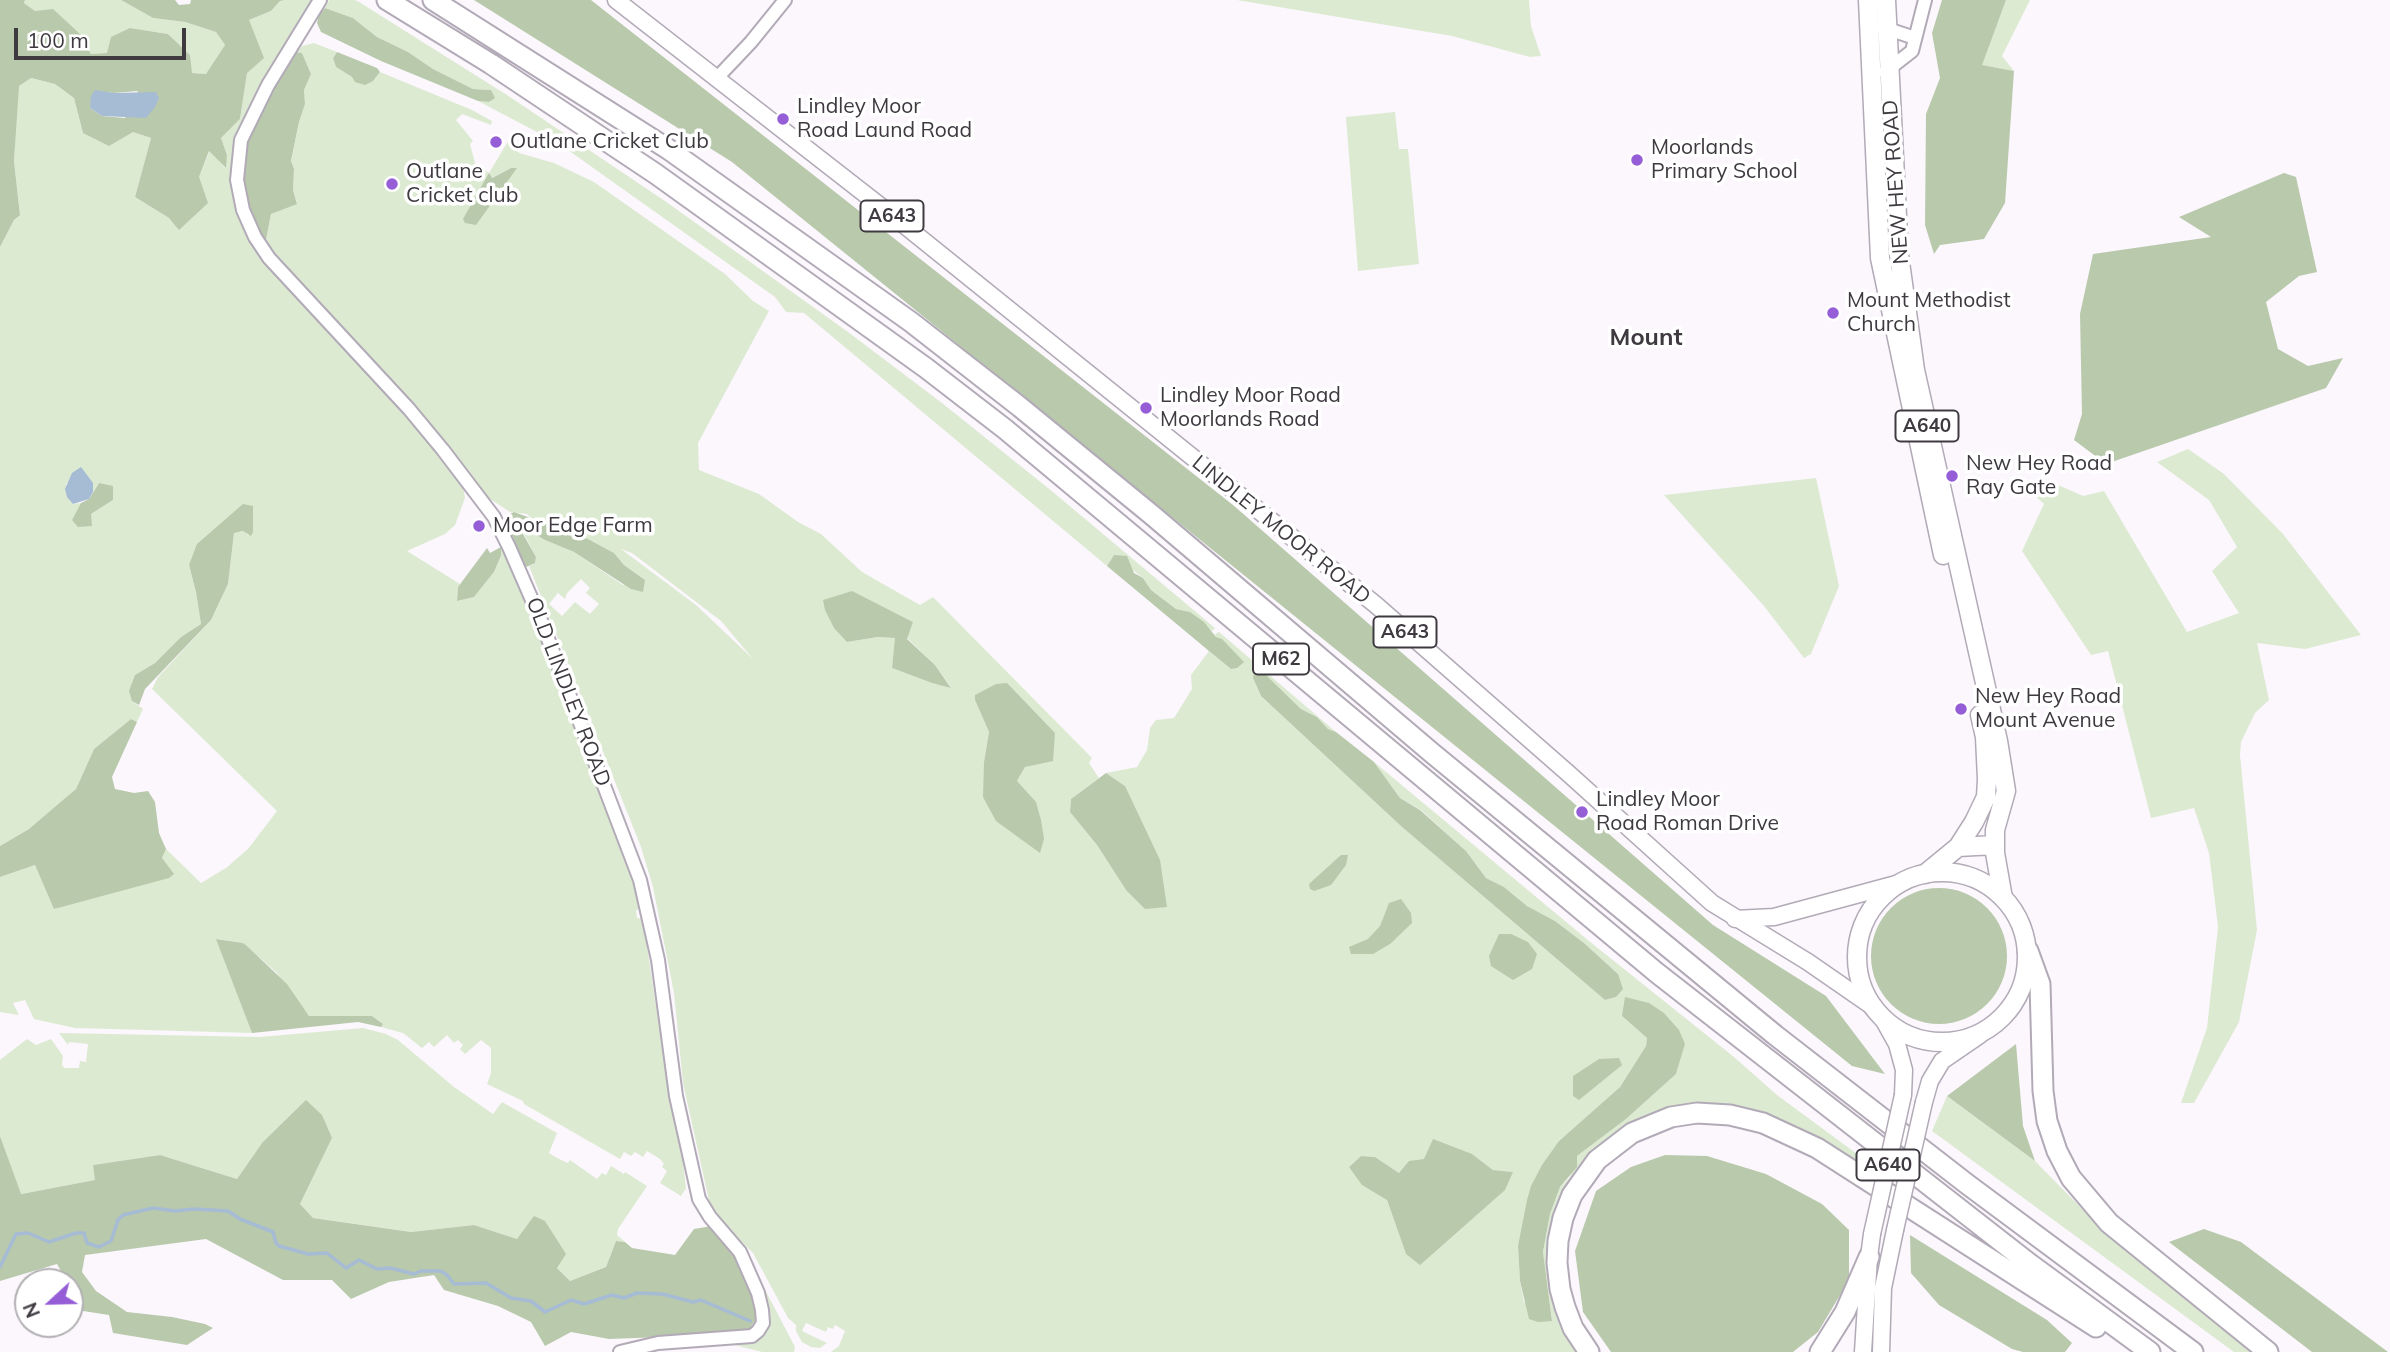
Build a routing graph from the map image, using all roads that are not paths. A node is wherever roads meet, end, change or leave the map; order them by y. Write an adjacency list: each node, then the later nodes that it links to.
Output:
1 (320, 0): 25 (street, OLD LINDLEY ROAD)
2 (387, 0): 31 (highway, M62)
3 (433, 0): 32 (highway, M62)
4 (616, 0): 13 (main road, LINDLEY MOOR ROAD / A643)
5 (785, 0): 13 (street)
6 (1868, 0): 9 (highway, NEW HEY ROAD / A640)
7 (1886, 0): 10 (highway, NEW HEY ROAD / A640)
8 (1925, 0): 11 (street)
9 (1869, 24): 10 (street); 14 (highway, NEW HEY ROAD / A640)
10 (1887, 29): 11 (street); 12 (highway, NEW HEY ROAD / A640)
11 (1915, 38): 12 (street)
12 (1889, 71): 14 (street); 15 (highway, NEW HEY ROAD / A640)
13 (717, 78): 20 (main road, LINDLEY MOOR ROAD / A643)
14 (1871, 78): 16 (highway, NEW HEY ROAD / A640)
15 (1995, 845): 16 (highway); 19 (highway, NEW HEY ROAD / A640)
16 (1958, 847): 17 (highway, NEW HEY ROAD / A640)
17 (1925, 874): 18 (highway, A640); 19 (highway, A640)
18 (1900, 883): 20 (main road); 22 (highway, A640)
19 (2003, 898): 21 (highway, A640)
20 (1735, 919): 22 (main road, LINDLEY MOOR ROAD / A643)
21 (2028, 951): 23 (highway, A640); 33 (highway)
22 (1878, 1013): 23 (highway, A640); 24 (main road, A640, bridge)
23 (1980, 1035): 29 (main road, A640, bridge)
24 (1869, 1257): 27 (highway); 28 (main road, A640)
25 (620, 1352)
26 (1589, 1352): 30 (highway)
27 (1820, 1352)
28 (1863, 1352)
29 (1881, 1352)
30 (2135, 1352)
31 (2150, 1352)
32 (2193, 1352)
33 (2268, 1352)

